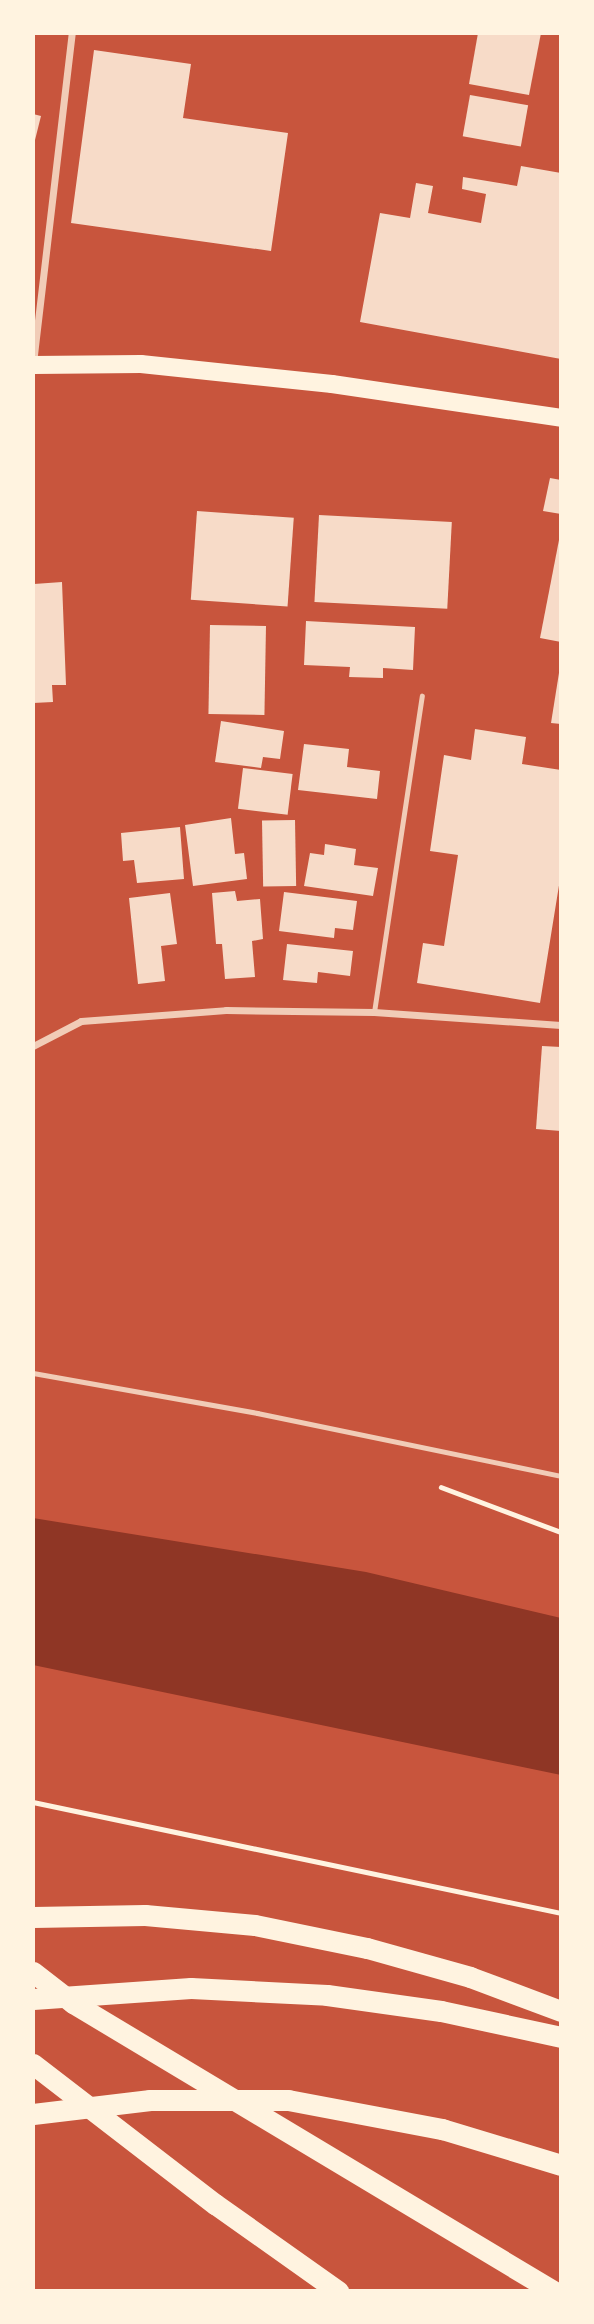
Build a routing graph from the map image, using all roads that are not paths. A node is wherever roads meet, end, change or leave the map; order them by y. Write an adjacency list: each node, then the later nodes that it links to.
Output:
1 (72, 33): 2 (street)
2 (33, 365): 3 (main road)
3 (561, 418)
4 (422, 696): 5 (lane)
5 (374, 1012): 6 (street); 7 (street)
6 (561, 1025)
7 (33, 1046)
8 (33, 1373): 9 (lane)
9 (561, 1476)
10 (33, 1917): 13 (highway)
11 (33, 1972): 19 (highway)
12 (33, 1999): 14 (highway)
13 (561, 2011)
14 (561, 2037)
15 (33, 2064): 18 (highway)
16 (33, 2115): 17 (highway)
17 (561, 2165)
18 (338, 2291)
19 (553, 2291)

